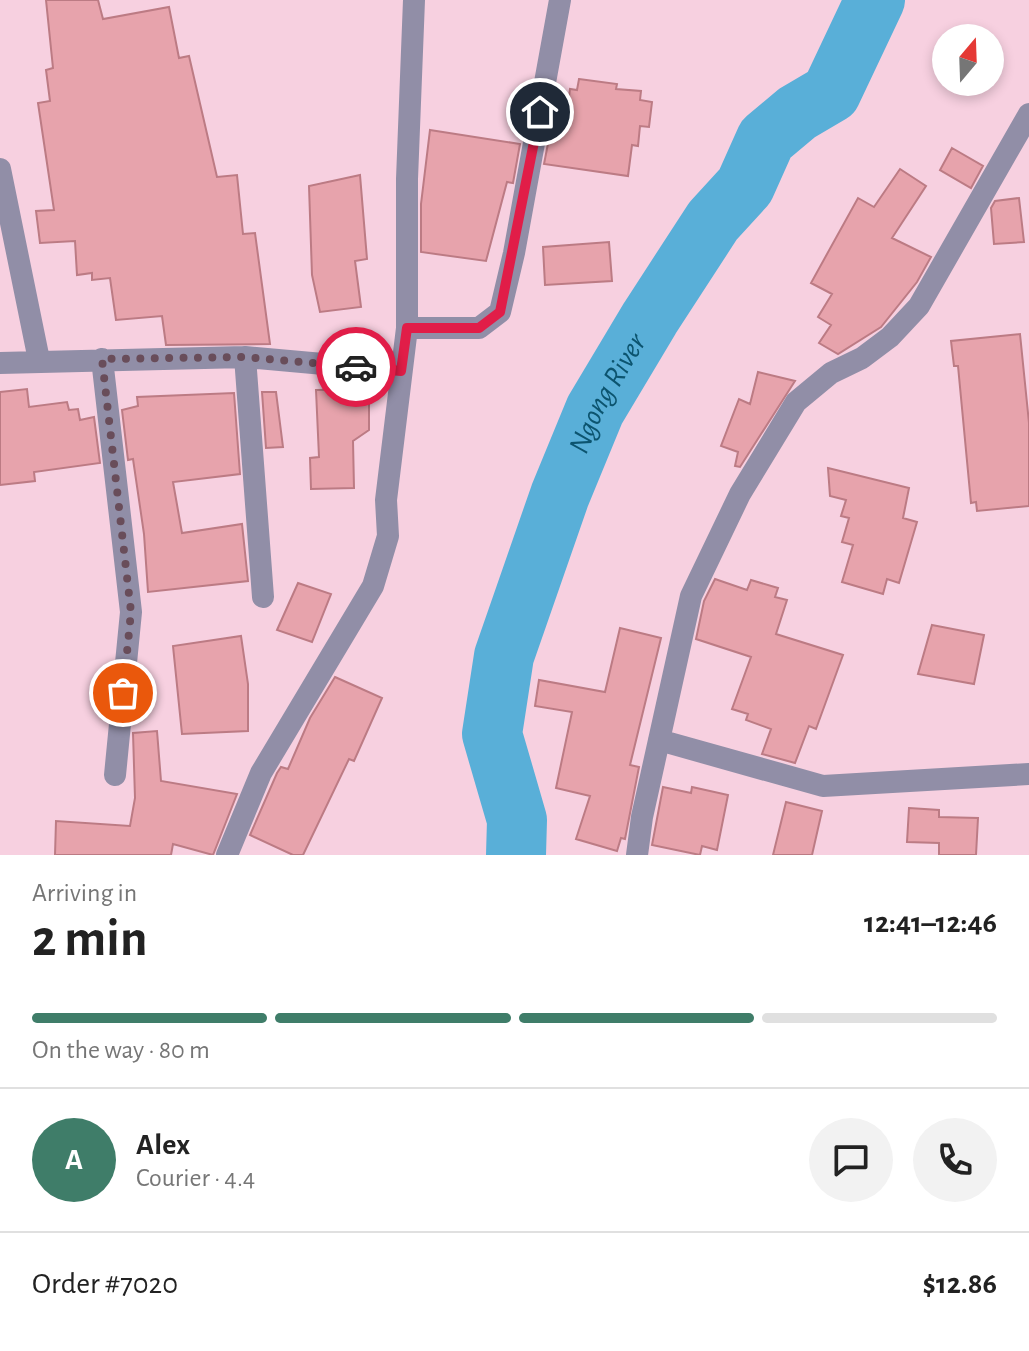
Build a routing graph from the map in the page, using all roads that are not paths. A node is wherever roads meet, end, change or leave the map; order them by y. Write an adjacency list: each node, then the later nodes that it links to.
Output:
1 (414, 0): 5 (street)
2 (560, 0): 5 (street)
3 (1029, 114): 12 (street)
4 (0, 169): 8 (street)
5 (407, 328): 10 (street)
6 (245, 357): 7 (street); 10 (street); 11 (street)
7 (102, 359): 8 (street); 14 (street)
8 (39, 360): 9 (street)
9 (0, 363)
10 (401, 371): 15 (street)
11 (263, 597)
12 (659, 740): 13 (street); 16 (street)
13 (1029, 774)
14 (115, 775)
15 (227, 855)
16 (637, 855)

